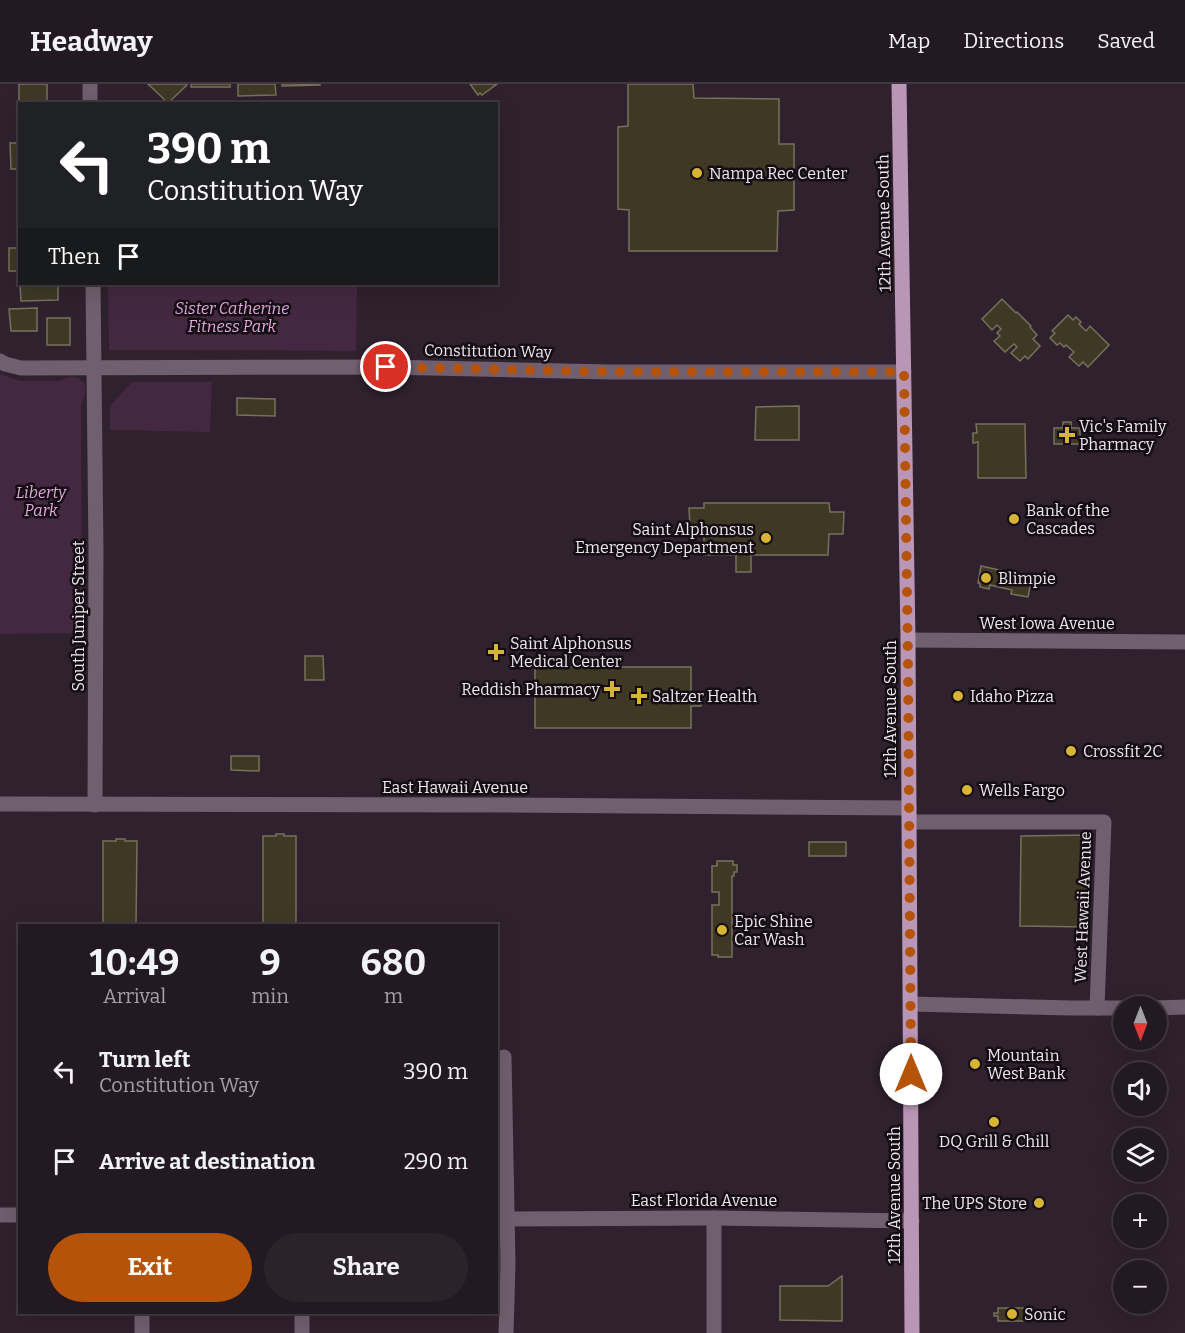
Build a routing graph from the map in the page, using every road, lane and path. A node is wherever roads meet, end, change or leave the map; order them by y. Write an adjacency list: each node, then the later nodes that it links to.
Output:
1 (90, 84): 3 (street)
2 (899, 84): 7 (main road, 12th Avenue South)
3 (90, 102)
4 (93, 285): 6 (street, South Juniper Street)
5 (0, 361): 6 (street, Constitution Way)
6 (94, 368): 7 (street, Constitution Way); 11 (street, South Juniper Street)
7 (904, 372): 8 (main road, 12th Avenue South)
8 (908, 640): 9 (street, West Iowa Avenue); 12 (main road, 12th Avenue South)
9 (1185, 642)
10 (0, 804): 11 (street, East Hawaii Avenue)
11 (95, 805): 12 (street, East Hawaii Avenue)
12 (909, 815): 13 (main road, 12th Avenue South); 15 (street, West Hawaii Avenue)
13 (911, 1004): 15 (street); 23 (main road, 12th Avenue South)
14 (1185, 1007): 17 (street)
15 (1097, 1008): 16 (street)
16 (1113, 1008)
17 (1167, 1008)
18 (504, 1057): 22 (street)
19 (0, 1215): 20 (street)
20 (18, 1215)
21 (714, 1218): 22 (street, East Florida Avenue); 23 (street, East Florida Avenue); 29 (street)
22 (501, 1219): 28 (street)
23 (912, 1221): 30 (main road, 12th Avenue South)
24 (142, 1314): 26 (street)
25 (302, 1314): 27 (street)
26 (142, 1333)
27 (302, 1333)
28 (506, 1333)
29 (714, 1333)
30 (912, 1333)

